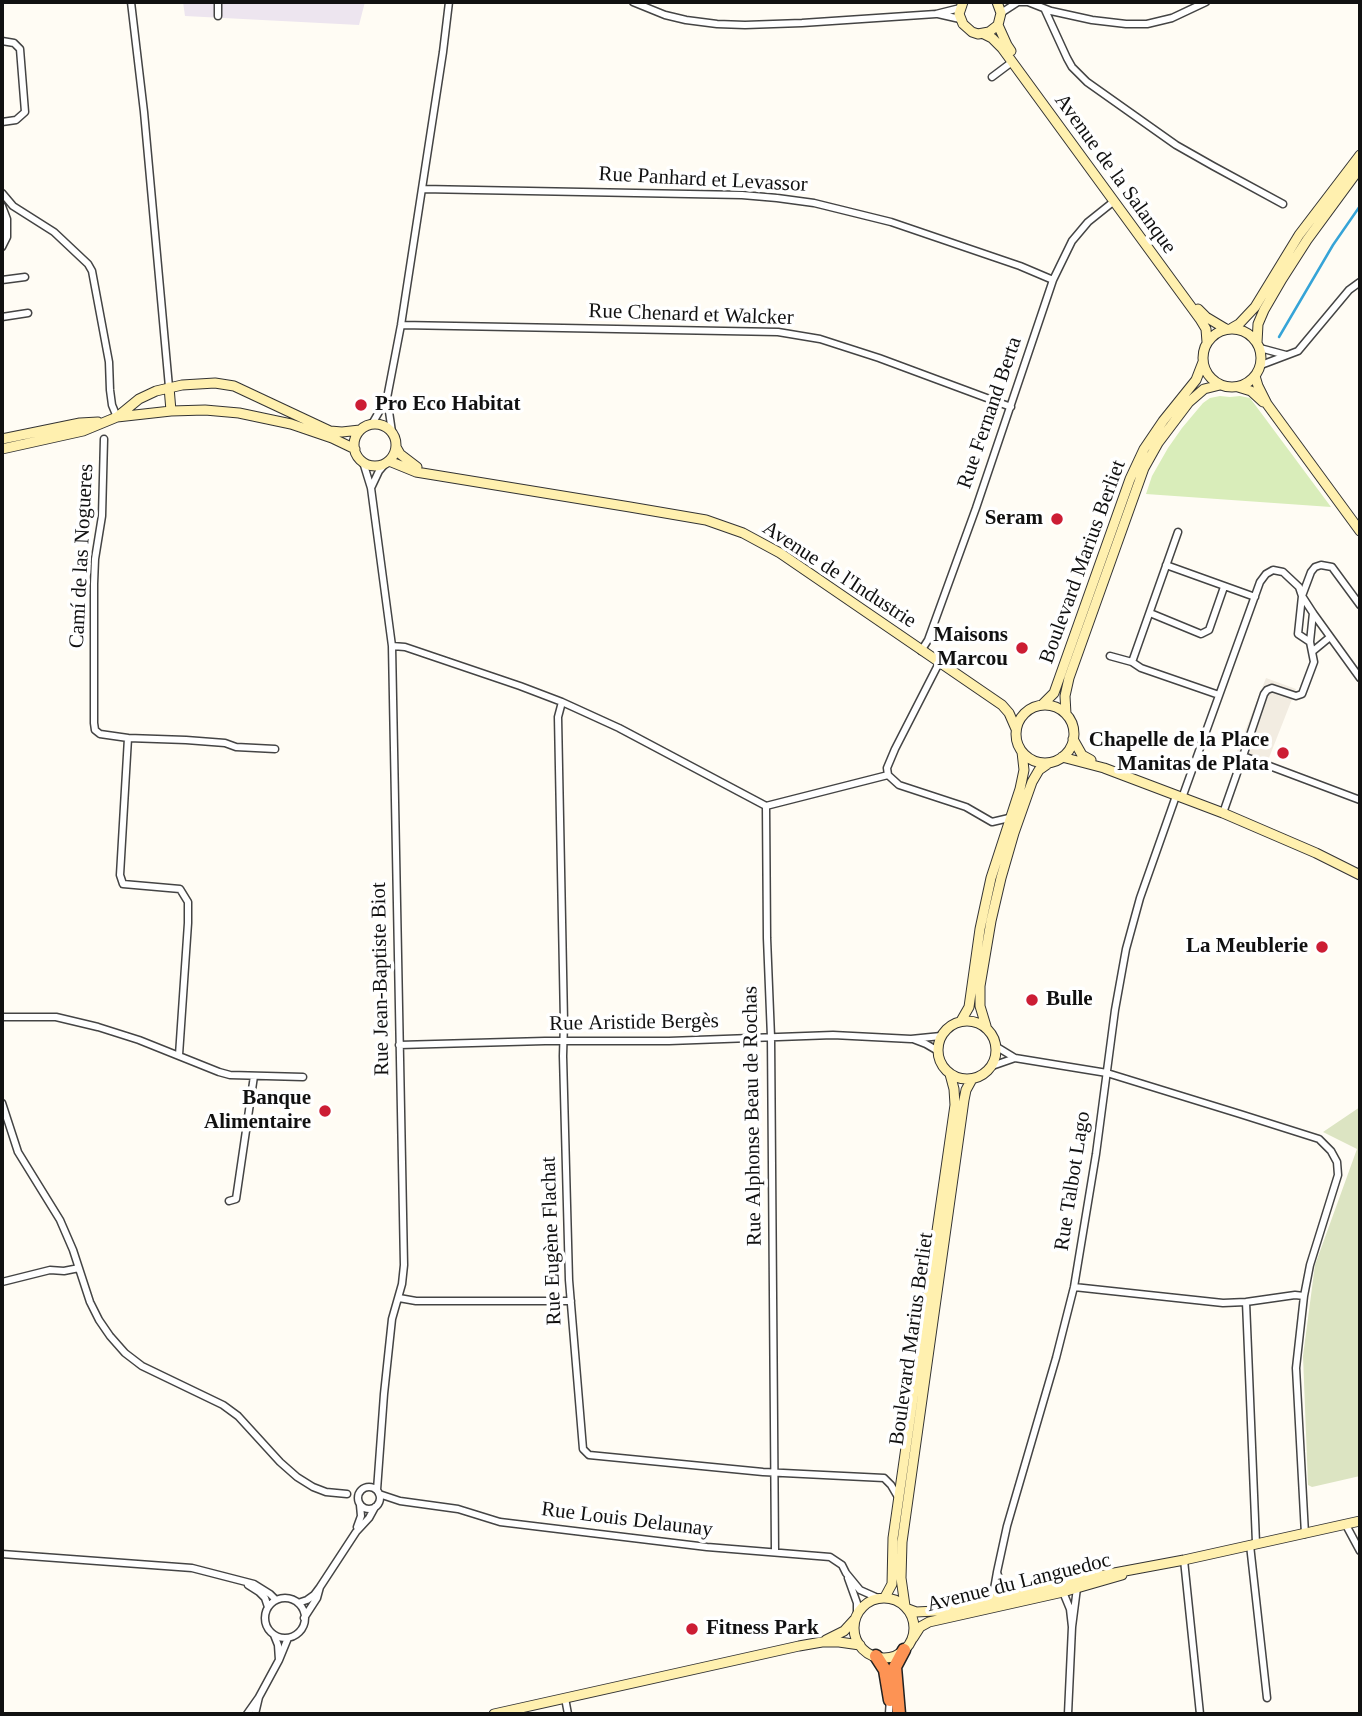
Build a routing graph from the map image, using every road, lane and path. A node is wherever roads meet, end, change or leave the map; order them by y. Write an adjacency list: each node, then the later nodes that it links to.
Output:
1 (131, 2): 41 (street)
2 (218, 2): 11 (street)
3 (449, 2): 20 (street)
4 (633, 2): 8 (street)
5 (998, 2): 10 (main road)
6 (1016, 2): 9 (street); 10 (street)
7 (1206, 2): 9 (street)
8 (961, 7): 13 (main road, Avenue de la Salanque)
9 (1045, 10): 23 (street)
10 (1001, 13): 12 (main road)
11 (218, 16)
12 (998, 25): 13 (main road); 33 (main road, Avenue de la Salanque)
13 (984, 34): 15 (main road, Avenue de la Salanque)
14 (2, 40): 17 (street)
15 (1012, 62): 16 (street); 22 (main road, Avenue de la Salanque)
16 (992, 77)
17 (2, 122)
18 (1360, 155): 33 (main road)
19 (1360, 168): 35 (main road)
20 (422, 189): 28 (street, Rue Panhard et Levassor); 32 (street)
21 (2, 193): 47 (street)
22 (1113, 202): 28 (street, Rue Fernand Berta); 34 (main road, Avenue de la Salanque)
23 (1283, 204)
24 (2, 205): 25 (street)
25 (2, 247)
26 (25, 277): 27 (street)
27 (2, 280)
28 (1053, 280): 45 (street, Rue Fernand Berta)
29 (1360, 282): 36 (street)
30 (28, 313): 31 (street)
31 (2, 317)
32 (401, 325): 43 (street); 45 (street, Rue Chenard et Walcker)
33 (1229, 328): 34 (main road); 35 (main road)
34 (1207, 342): 37 (main road)
35 (1259, 346): 36 (street); 38 (main road)
36 (1287, 355): 38 (street)
37 (1203, 362): 40 (main road); 81 (main road, Boulevard Marius Berliet)
38 (1261, 365): 39 (main road)
39 (1255, 376): 42 (main road); 44 (main road)
40 (1220, 385): 42 (main road); 84 (main road, Boulevard Marius Berliet)
41 (169, 387): 46 (main road); 47 (main road); 50 (main road)
42 (1238, 387): 44 (main road)
43 (387, 398): 49 (street); 51 (street)
44 (1267, 404): 61 (main road)
45 (1011, 407): 73 (street, Rue Fernand Berta)
46 (171, 411): 47 (main road); 56 (main road)
47 (117, 417): 48 (main road)
48 (103, 422): 52 (main road); 55 (main road)
49 (372, 424): 50 (main road); 51 (main road)
50 (360, 430): 56 (main road)
51 (392, 432): 54 (main road)
52 (2, 439)
53 (104, 439): 86 (street, Camí de las Nogueres)
54 (396, 447): 58 (main road); 59 (main road, Avenue de l'Industrie)
55 (2, 449)
56 (355, 449): 57 (main road)
57 (363, 462): 58 (main road); 60 (street, Rue Jean-Baptiste Biot)
58 (387, 462): 59 (main road, Avenue de l'Industrie); 60 (street)
59 (435, 474): 73 (main road, Avenue de l'Industrie)
60 (371, 488): 72 (street, Rue Jean-Baptiste Biot)
61 (1360, 531)
62 (1178, 532): 63 (street)
63 (1166, 565): 64 (street); 68 (street)
64 (1224, 587): 66 (street); 68 (street)
65 (1302, 596): 66 (street, Rue Talbot Lago); 67 (street); 69 (street); 71 (street)
66 (1255, 597): 79 (street, Rue Talbot Lago)
67 (1360, 605)
68 (1150, 613): 76 (street)
69 (1313, 613): 70 (street); 71 (street)
70 (1330, 637): 74 (street); 78 (street)
71 (1310, 642): 74 (street)
72 (392, 646): 80 (street); 108 (street, Rue Jean-Baptiste Biot)
73 (921, 651): 77 (main road, Avenue de l'Industrie)
74 (1313, 651): 90 (street)
75 (1110, 656): 76 (street)
76 (1132, 662): 79 (street)
77 (939, 663): 82 (main road, Avenue de l'Industrie); 94 (street)
78 (1360, 678)
79 (1219, 695): 95 (street, Rue Talbot Lago)
80 (562, 702): 97 (street); 107 (street, Rue Eugène Flachat)
81 (1043, 704): 83 (main road); 84 (main road)
82 (1002, 705): 83 (main road, Avenue de l'Industrie); 85 (main road, Avenue de l'Industrie)
83 (1029, 709): 85 (main road)
84 (1066, 713): 87 (main road)
85 (1016, 729): 89 (main road)
86 (128, 738): 88 (street); 111 (street)
87 (1073, 739): 91 (main road); 93 (main road)
88 (275, 749)
89 (1022, 752): 92 (main road); 99 (main road)
90 (1243, 756): 96 (street); 98 (street)
91 (1062, 757): 92 (main road); 93 (main road)
92 (1049, 763): 103 (main road)
93 (1104, 768): 95 (main road)
94 (888, 775): 97 (street); 99 (street)
95 (1179, 797): 98 (main road); 114 (street, Rue Talbot Lago)
96 (1360, 800)
97 (766, 806): 104 (street, Rue Alphonse Beau de Rochas)
98 (1223, 813): 100 (main road)
99 (1009, 818): 102 (main road)
100 (1360, 875)
101 (2, 1017): 111 (street)
102 (961, 1021): 103 (main road); 105 (main road)
103 (986, 1026): 109 (main road)
104 (771, 1037): 106 (street, Rue Aristide Bergès); 107 (street, Rue Aristide Bergès); 129 (street, Rue Alphonse Beau de Rochas)
105 (941, 1037): 106 (street, Rue Aristide Bergès); 110 (main road)
106 (911, 1039): 110 (street, Rue Aristide Bergès)
107 (564, 1042): 108 (street, Rue Aristide Bergès); 126 (street, Rue Eugène Flachat)
108 (399, 1045): 125 (street, Rue Jean-Baptiste Biot)
109 (997, 1046): 112 (street); 113 (main road)
110 (938, 1051): 115 (main road)
111 (179, 1055): 116 (street)
112 (1015, 1058): 113 (street); 114 (street)
113 (992, 1066): 118 (main road)
114 (1107, 1073): 123 (street, Rue Talbot Lago); 124 (street)
115 (950, 1074): 118 (main road); 133 (main road, Boulevard Marius Berliet)
116 (254, 1076): 117 (street); 120 (street)
117 (303, 1077)
118 (972, 1079): 158 (main road, Boulevard Marius Berliet)
119 (2, 1103): 121 (street)
120 (229, 1201)
121 (79, 1268): 122 (street); 132 (street)
122 (2, 1282)
123 (1074, 1287): 127 (street); 147 (street, Rue Talbot Lago)
124 (1304, 1296): 127 (street); 140 (street)
125 (399, 1298): 126 (street); 128 (street, Rue Jean-Baptiste Biot)
126 (571, 1301): 129 (street, Rue Eugène Flachat)
127 (1246, 1301): 141 (street)
128 (378, 1467): 130 (street, Rue Jean-Baptiste Biot); 131 (street, Rue Jean-Baptiste Biot)
129 (774, 1472): 133 (street, Rue Eugène Flachat); 142 (street, Rue Alphonse Beau de Rochas)
130 (364, 1488): 131 (street); 132 (street); 135 (street)
131 (378, 1492): 134 (street, Rue Louis Delaunay); 136 (street)
132 (347, 1494): 135 (street)
133 (898, 1497): 153 (main road, Boulevard Marius Berliet)
134 (400, 1501): 136 (street, Rue Louis Delaunay); 142 (street, Rue Louis Delaunay)
135 (359, 1504): 136 (street); 139 (street)
136 (376, 1506): 139 (street)
137 (1360, 1521): 138 (main road, Avenue du Languedoc)
138 (1346, 1525): 140 (main road, Avenue du Languedoc); 143 (street)
139 (356, 1532): 150 (street)
140 (1305, 1534): 141 (main road, Avenue du Languedoc)
141 (1253, 1544): 145 (main road, Avenue du Languedoc); 172 (street)
142 (775, 1551): 148 (street, Rue Louis Delaunay)
143 (1360, 1551)
144 (2, 1554): 149 (street)
145 (1184, 1560): 146 (main road, Avenue du Languedoc); 181 (street)
146 (1139, 1569): 151 (main road, Avenue du Languedoc); 151 (main road, Avenue du Languedoc)
147 (997, 1572): 152 (street, Rue Talbot Lago); 154 (street, Rue Talbot Lago)
148 (846, 1573): 153 (street, Rue Louis Delaunay); 160 (street)
149 (240, 1581): 155 (street); 157 (street)
150 (320, 1587): 156 (street); 161 (street)
151 (1070, 1587): 152 (main road, Avenue du Languedoc); 159 (main road, Avenue du Languedoc); 162 (street); 162 (street)
152 (1004, 1596): 154 (main road, Avenue du Languedoc); 159 (street)
153 (881, 1598): 158 (main road); 160 (main road)
154 (987, 1599): 158 (main road, Avenue du Languedoc)
155 (276, 1600): 156 (street); 157 (street)
156 (298, 1603): 161 (street)
157 (268, 1607): 163 (street)
158 (907, 1607): 165 (main road)
159 (967, 1612): 165 (main road, Avenue du Languedoc)
160 (856, 1617): 166 (main road); 167 (main road)
161 (304, 1618): 164 (street)
162 (1072, 1627): 180 (street)
163 (274, 1635): 164 (street); 170 (street)
164 (288, 1638): 170 (street)
165 (913, 1638): 168 (main road)
166 (822, 1642): 167 (main road); 173 (main road)
167 (860, 1645): 169 (main road)
168 (904, 1650): 169 (main road); 179 (highway)
169 (876, 1656): 178 (highway)
170 (279, 1660): 171 (street)
171 (259, 1697): 174 (street); 175 (street)
172 (1267, 1698)
173 (565, 1699): 176 (main road); 177 (street)
174 (247, 1714)
175 (255, 1714)
176 (494, 1714)
177 (568, 1714)
178 (890, 1714)
179 (899, 1714)
180 (1068, 1714)
181 (1200, 1714)

